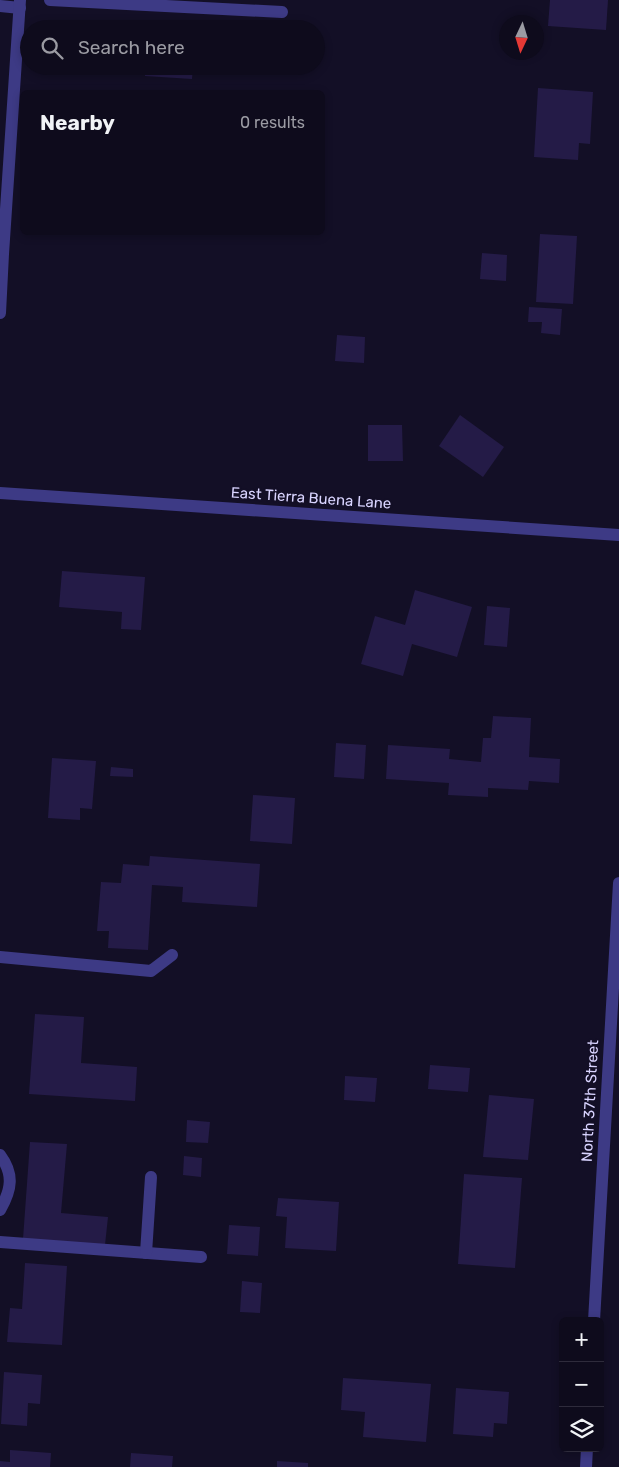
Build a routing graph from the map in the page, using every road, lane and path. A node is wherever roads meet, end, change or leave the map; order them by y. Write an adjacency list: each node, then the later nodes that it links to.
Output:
1 (50, 0): 2 (street)
2 (65, 0): 5 (street)
3 (20, 4): 4 (street); 6 (street)
4 (0, 6)
5 (282, 12)
6 (0, 313)
7 (0, 493): 8 (street, East Tierra Buena Lane)
8 (619, 535)
9 (619, 883): 18 (street, North 37th Street)
10 (172, 955): 11 (street)
11 (0, 957)
12 (0, 1154): 14 (street)
13 (151, 1177): 16 (street)
14 (0, 1210)
15 (0, 1242): 16 (street)
16 (146, 1253): 17 (street)
17 (201, 1257)
18 (594, 1317)
19 (587, 1452): 20 (street)
20 (586, 1467)

